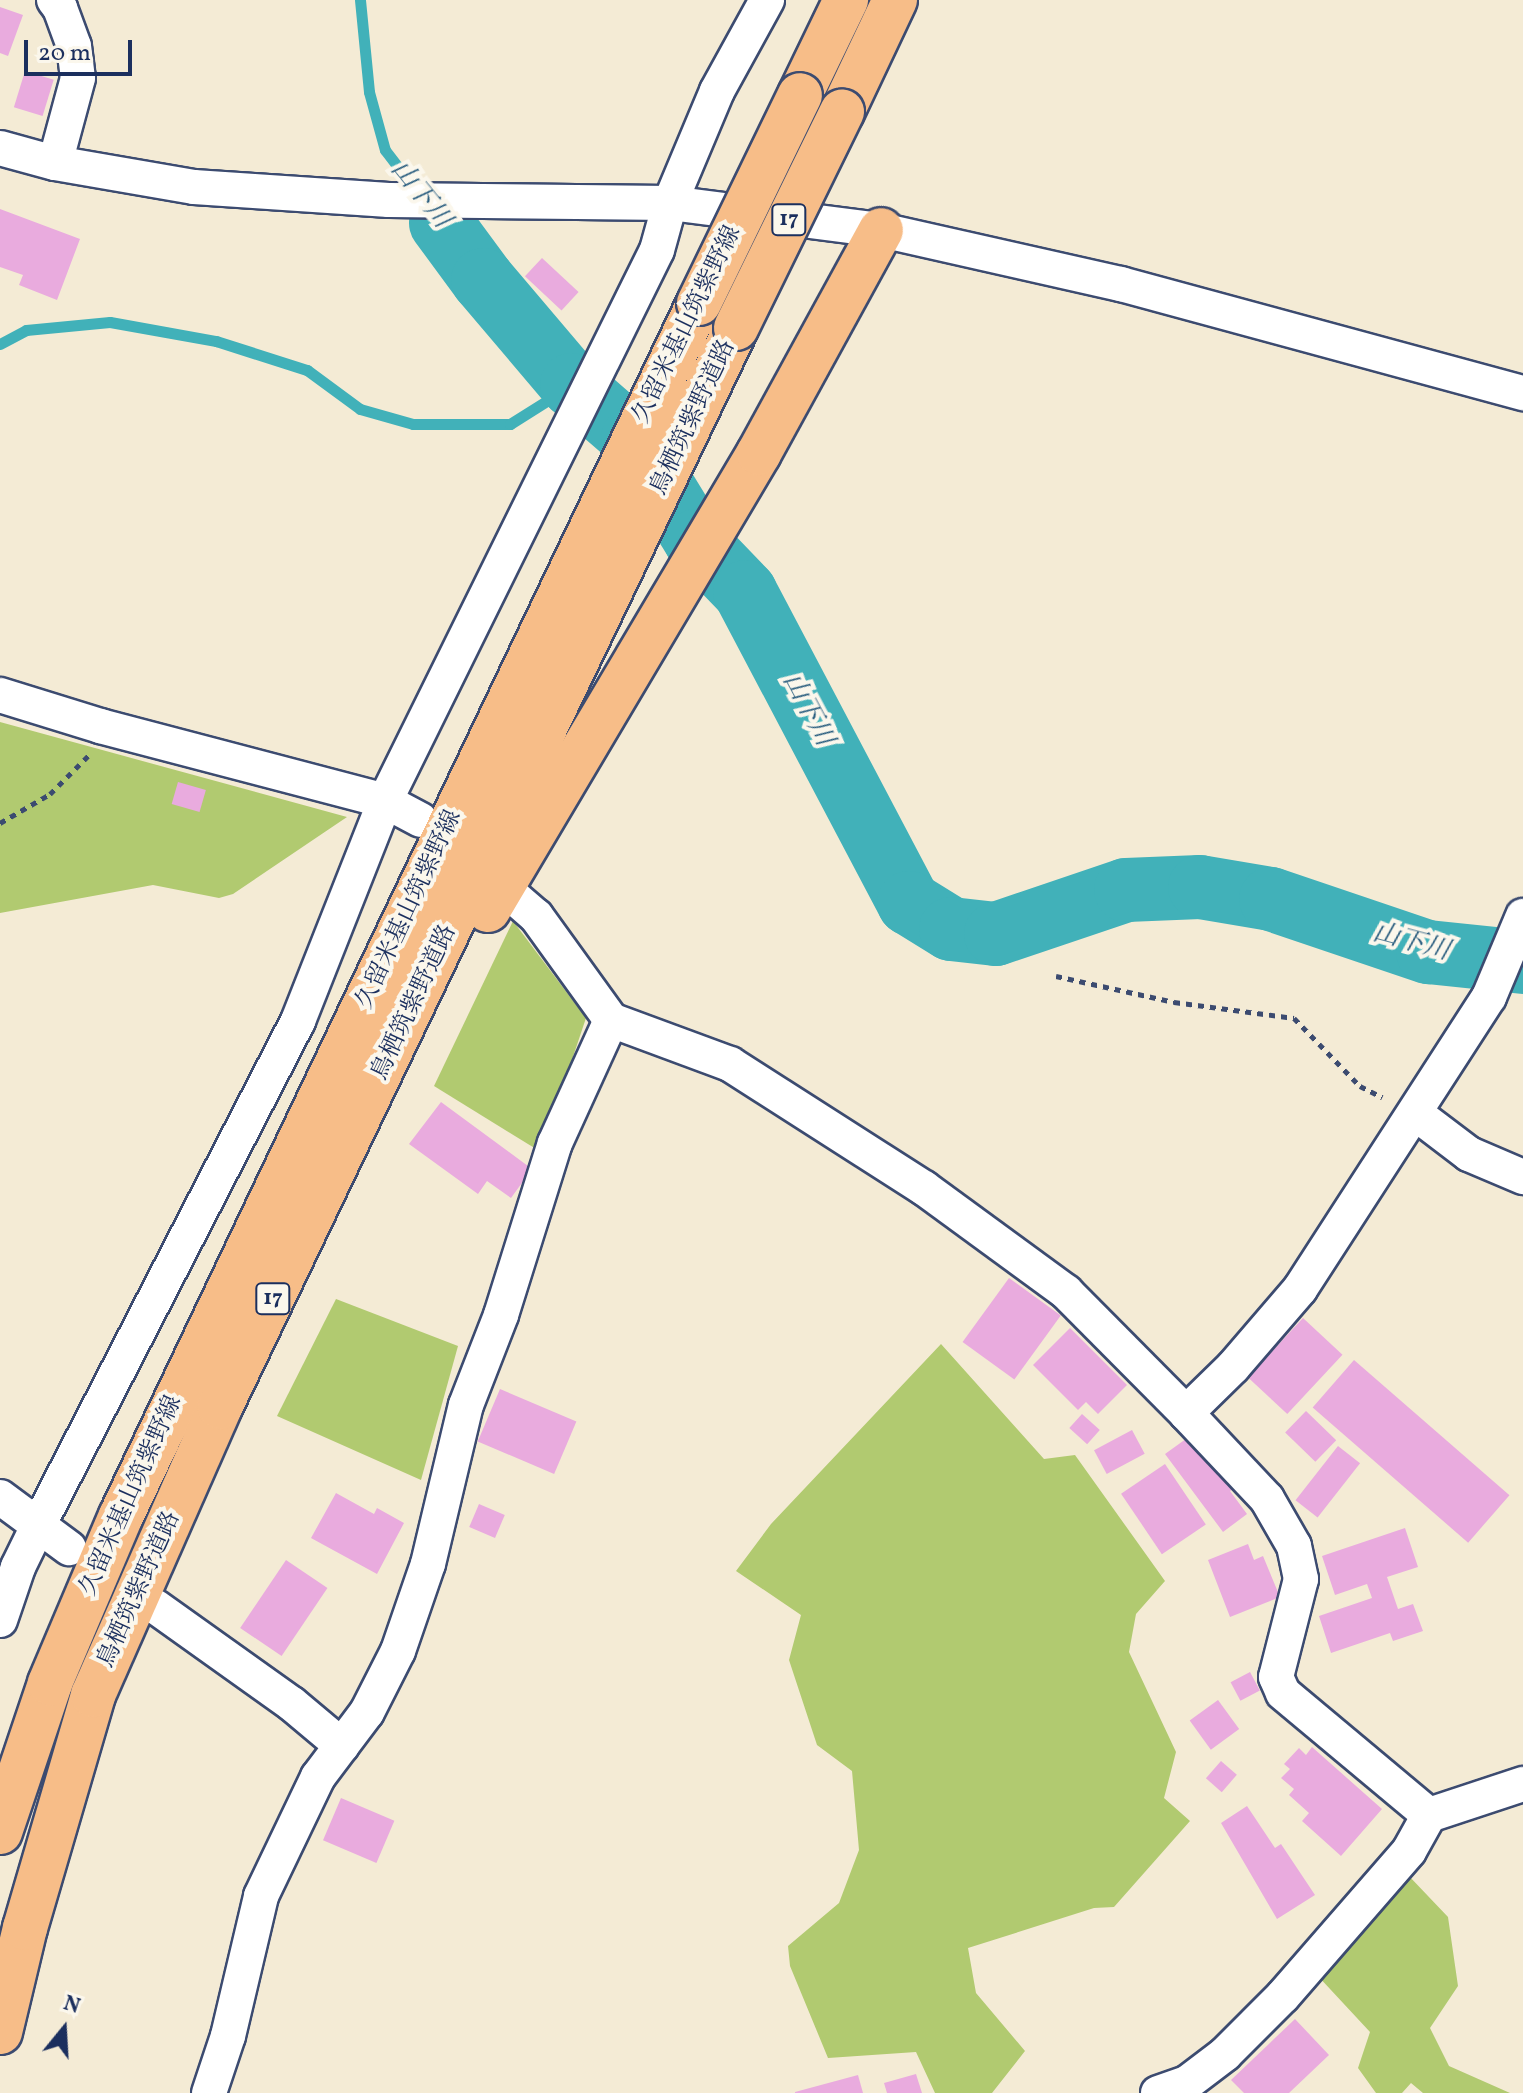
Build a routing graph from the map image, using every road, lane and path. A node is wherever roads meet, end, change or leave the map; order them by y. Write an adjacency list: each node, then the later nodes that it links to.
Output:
1 (54, 0): 6 (street)
2 (767, 0): 7 (street)
3 (846, 0): 31 (main road, 久留米基山筑紫野線 / 17, bridge)
4 (895, 0): 21 (main road, 鳥栖筑紫野道路 / 17, bridge)
5 (0, 148): 6 (street)
6 (55, 163): 7 (street)
7 (670, 203): 8 (street); 12 (street)
8 (881, 230): 9 (street); 21 (main road)
9 (1523, 393)
10 (0, 695): 11 (street)
11 (100, 726): 12 (street); 14 (path)
12 (385, 801): 13 (street); 24 (street)
13 (420, 820)
14 (0, 823)
15 (515, 898): 18 (street)
16 (1520, 924): 19 (street)
17 (1056, 976): 19 (path)
18 (611, 1020): 22 (street); 28 (street)
19 (1415, 1113): 20 (street); 22 (street)
20 (1523, 1177)
21 (316, 1212): 32 (main road, 鳥栖筑紫野道路 / 17)
22 (1186, 1413): 30 (street)
23 (0, 1497): 24 (street)
24 (39, 1524): 25 (street); 27 (street)
25 (69, 1548)
26 (156, 1607): 28 (street)
27 (0, 1620)
28 (342, 1746): 33 (street)
29 (1523, 1784): 30 (street)
30 (1429, 1815): 34 (street)
31 (0, 1832)
32 (0, 2032)
33 (209, 2093)
34 (1158, 2093)

